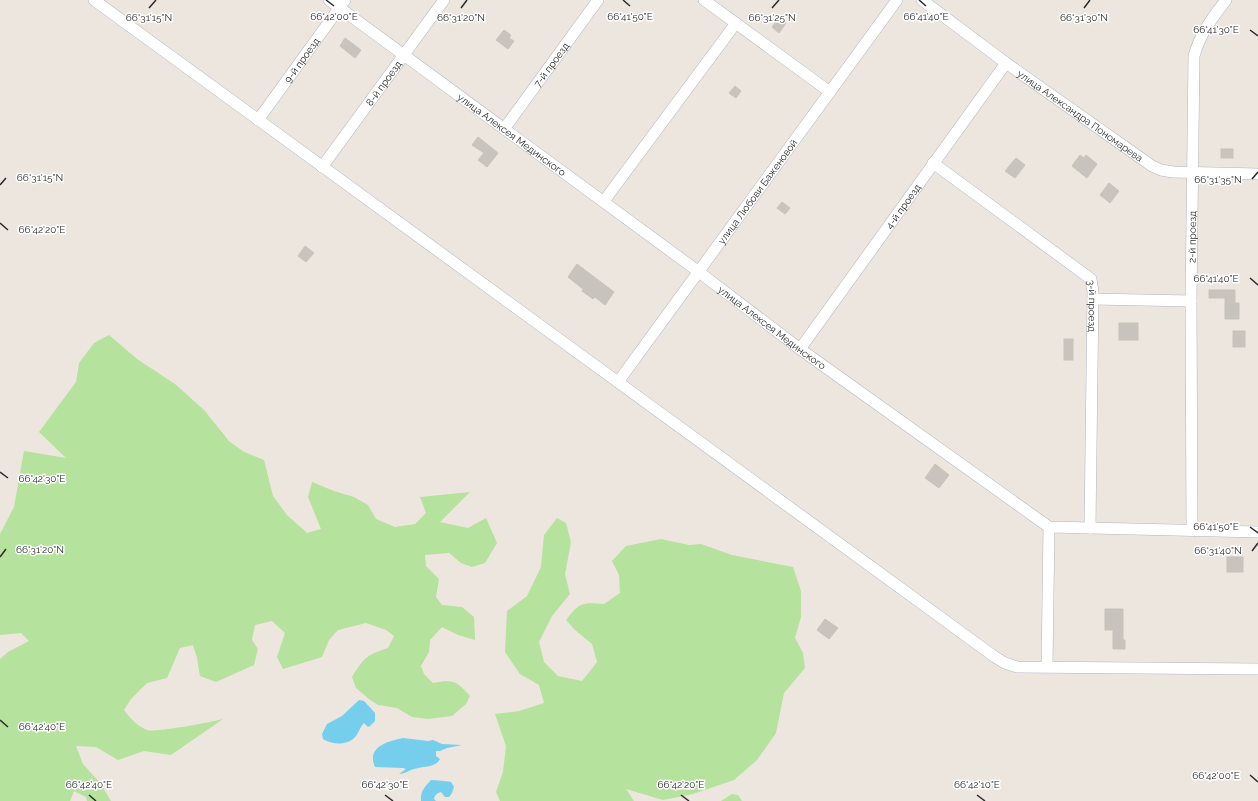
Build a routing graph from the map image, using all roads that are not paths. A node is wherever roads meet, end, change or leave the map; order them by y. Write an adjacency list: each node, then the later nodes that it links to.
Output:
1 (94, 0): 14 (street)
2 (329, 0): 9 (street, улица Алексея Мединского)
3 (444, 0): 11 (street, 8-й проезд)
4 (598, 0): 15 (street, 7-й проезд)
5 (704, 0): 10 (street)
6 (897, 0): 13 (street, улица Любови Баженовой)
7 (922, 0): 12 (street, улица Александра Пономарева)
8 (1226, 0): 18 (street, 2-й проезд)
9 (342, 4): 11 (street, улица Алексея Мединского); 14 (street, 9-й проезд)
10 (736, 23): 13 (street); 20 (street)
11 (404, 55): 15 (street, улица Алексея Мединского); 17 (street, 8-й проезд)
12 (1006, 63): 16 (street, 4-й проезд); 18 (street, улица Александра Пономарева)
13 (830, 92): 21 (street, улица Любови Баженовой)
14 (258, 120): 17 (street)
15 (504, 129): 20 (street, улица Алексея Мединского)
16 (934, 163): 22 (street, 3-й проезд); 24 (street, 4-й проезд)
17 (322, 167): 25 (street)
18 (1192, 172): 19 (street, улица Александра Пономарева); 23 (street, 2-й проезд)
19 (1258, 174)
20 (604, 201): 21 (street, улица Алексея Мединского)
21 (699, 272): 24 (street, улица Алексея Мединского); 25 (street, улица Любови Баженовой)
22 (1093, 299): 23 (street); 27 (street, 3-й проезд)
23 (1191, 301): 28 (street, 2-й проезд)
24 (800, 349): 26 (street, улица Алексея Мединского)
25 (618, 382): 30 (street)
26 (1049, 528): 27 (street); 30 (street)
27 (1090, 528): 28 (street)
28 (1192, 531): 29 (street)
29 (1258, 532)
30 (1047, 666): 31 (street)
31 (1258, 669)

